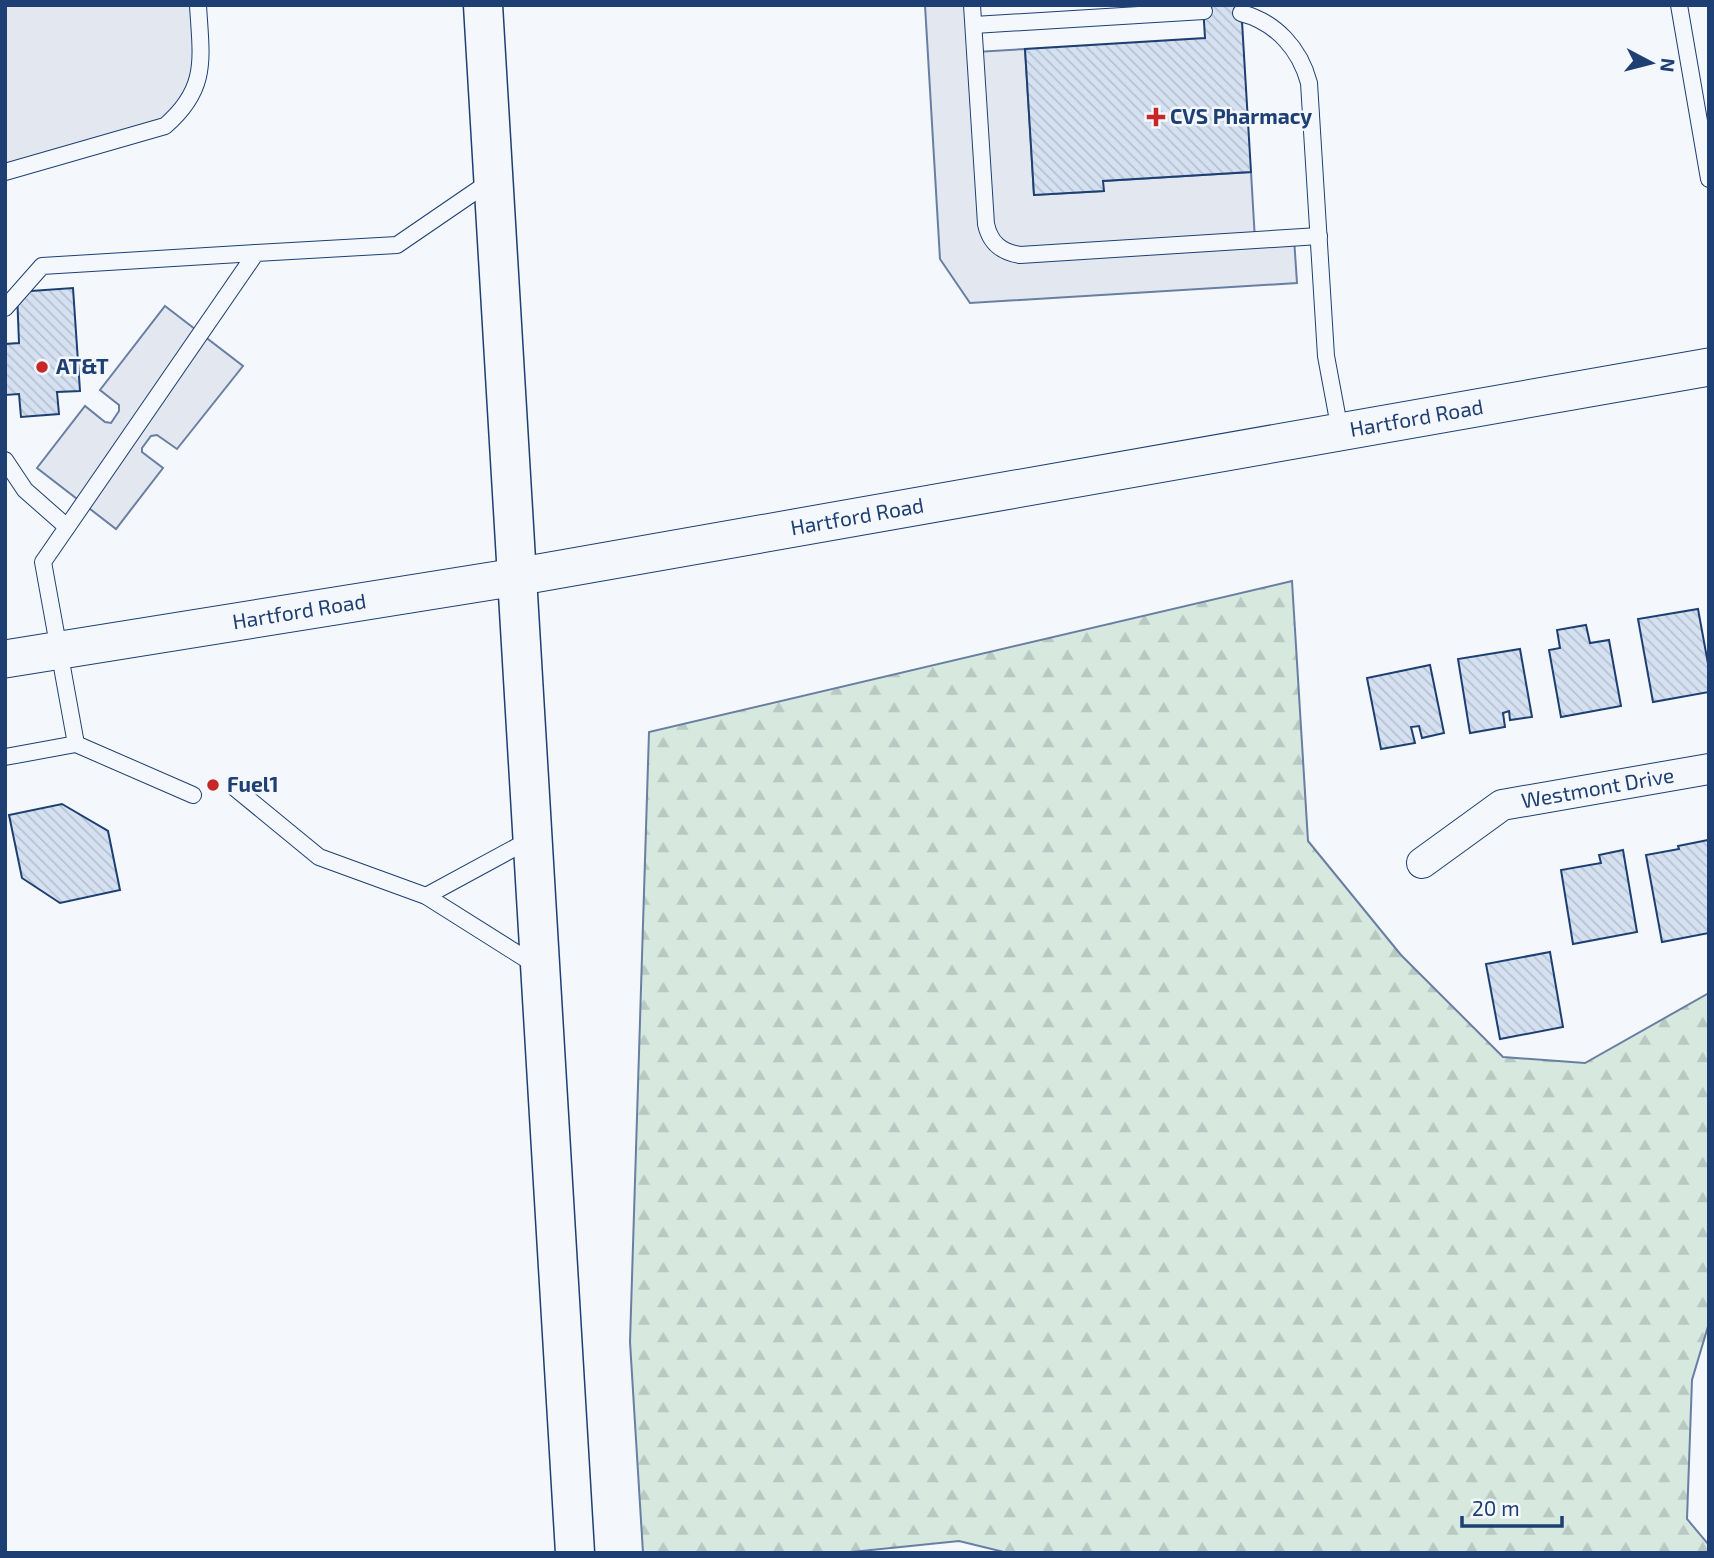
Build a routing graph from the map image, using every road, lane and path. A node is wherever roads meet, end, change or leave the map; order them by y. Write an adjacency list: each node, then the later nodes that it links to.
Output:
1 (198, 5): 9 (lane)
2 (483, 5): 10 (highway)
3 (972, 5): 8 (lane)
4 (1679, 5): 11 (lane)
5 (1158, 9): 6 (lane); 8 (lane)
6 (1204, 11)
7 (1241, 13): 12 (lane)
8 (974, 25): 12 (lane)
9 (5, 172)
10 (493, 179): 13 (lane); 19 (highway)
11 (1709, 179)
12 (1319, 236): 16 (lane)
13 (256, 253): 14 (lane); 18 (lane)
14 (5, 308)
15 (1709, 367): 16 (street, Hartford Road)
16 (1340, 431): 19 (street, Hartford Road)
17 (5, 460): 18 (lane)
18 (67, 527): 20 (lane)
19 (516, 577): 20 (street, Hartford Road); 27 (highway)
20 (60, 652): 21 (street, Hartford Road); 22 (lane)
21 (5, 659)
22 (76, 744): 23 (lane); 26 (lane)
23 (5, 757)
24 (1709, 769): 28 (street, Westmont Drive)
25 (235, 788): 29 (lane)
26 (193, 795)
27 (531, 839): 29 (lane); 30 (highway)
28 (1422, 863)
29 (426, 896): 30 (lane)
30 (539, 967): 31 (highway)
31 (575, 1553)

